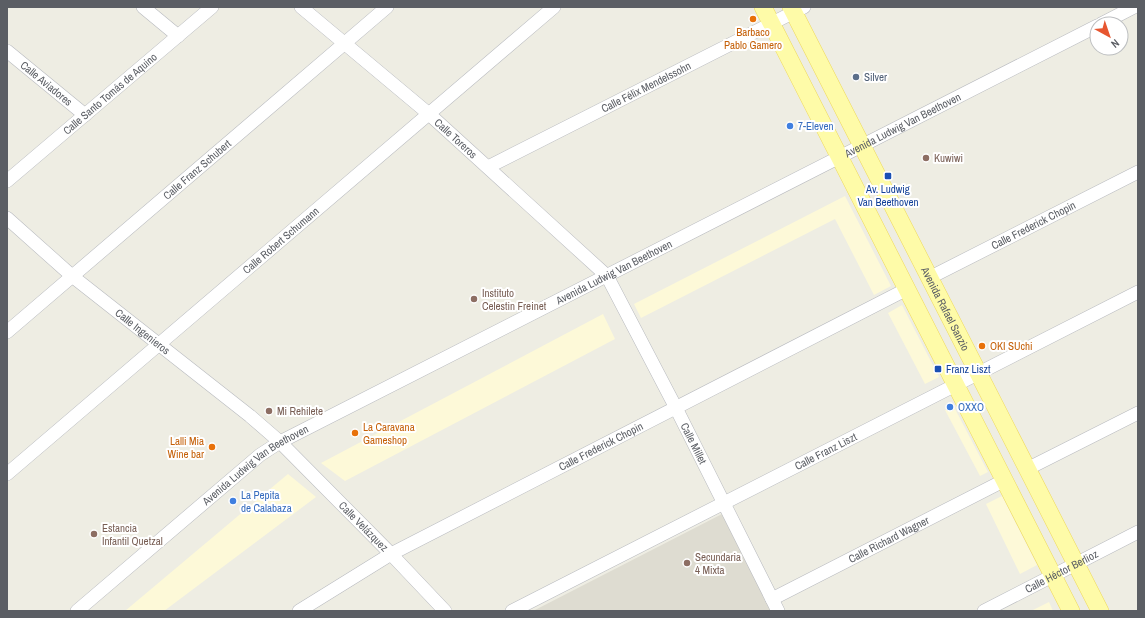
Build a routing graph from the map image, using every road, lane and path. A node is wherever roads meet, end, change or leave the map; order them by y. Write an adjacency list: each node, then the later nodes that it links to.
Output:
1 (143, 7): 12 (street)
2 (212, 7): 12 (street, Calle Santo Tomás de Aquino)
3 (301, 7): 13 (street, Calle Toreros)
4 (387, 7): 13 (street, Calle Franz Schubert)
5 (554, 7): 15 (street, Calle Robert Schumann)
6 (763, 7): 10 (main road)
7 (1134, 7): 9 (street)
8 (796, 9): 10 (street, Calle Félix Mendelssohn); 17 (main road, Avenida Rafael Sanzio)
9 (1117, 16)
10 (772, 23): 18 (main road); 19 (street, Calle Félix Mendelssohn)
11 (1089, 30): 17 (street, Avenida Ludwig Van Beethoven)
12 (178, 36): 16 (street, Calle Santo Tomás de Aquino)
13 (345, 43): 15 (street, Calle Toreros); 23 (street, Calle Franz Schubert)
14 (7, 52): 16 (street, Calle Aviadores)
15 (429, 114): 19 (street, Calle Toreros); 29 (street, Calle Robert Schumann)
16 (85, 115): 21 (street, Calle Santo Tomás de Aquino)
17 (862, 146): 18 (street, Avenida Ludwig Van Beethoven); 25 (main road, Avenida Rafael Sanzio)
18 (840, 157): 24 (street, Avenida Ludwig Van Beethoven); 26 (main road)
19 (488, 167): 24 (street, Calle Toreros)
20 (1138, 172): 25 (street, Calle Frederick Chopin)
21 (7, 181)
22 (7, 218): 23 (street, Calle Ingenieros)
23 (72, 276): 28 (street, Calle Franz Schubert); 29 (street, Calle Ingenieros)
24 (607, 276): 32 (street, Calle Millet); 34 (street, Avenida Ludwig Van Beethoven)
25 (929, 278): 30 (main road, Avenida Rafael Sanzio)
26 (907, 289): 31 (main road); 32 (street, Calle Frederick Chopin)
27 (1138, 292): 30 (street, Calle Franz Liszt)
28 (7, 332)
29 (159, 344): 34 (street, Calle Ingenieros); 36 (street, Calle Robert Schumann)
30 (978, 373): 31 (street, Calle Franz Liszt); 35 (main road, Avenida Rafael Sanzio)
31 (956, 384): 37 (main road); 38 (street, Calle Franz Liszt)
32 (676, 408): 38 (street, Calle Millet); 40 (street, Calle Frederick Chopin)
33 (1138, 413): 35 (street)
34 (280, 442): 40 (street, Calle Velázquez); 44 (street, Avenida Ludwig Van Beethoven)
35 (1027, 469): 41 (main road, Avenida Rafael Sanzio)
36 (7, 474)
37 (1005, 480): 42 (main road); 43 (street, Calle Richard Wagner)
38 (724, 503): 43 (street, Calle Millet); 48 (street, Calle Franz Liszt)
39 (1138, 532): 41 (street, Calle Héctor Berlioz)
40 (391, 554): 46 (street, Calle Frederick Chopin); 47 (street, Calle Velázquez)
41 (1076, 564): 42 (street, Calle Héctor Berlioz); 52 (main road, Avenida Rafael Sanzio)
42 (1053, 576): 50 (street, Calle Héctor Berlioz); 51 (main road)
43 (772, 599): 49 (street, Calle Millet)
44 (90, 607): 45 (street, Avenida Ludwig Van Beethoven)
45 (77, 611)
46 (299, 611)
47 (446, 611)
48 (512, 611)
49 (778, 611)
50 (984, 611)
51 (1071, 611)
52 (1100, 611)

